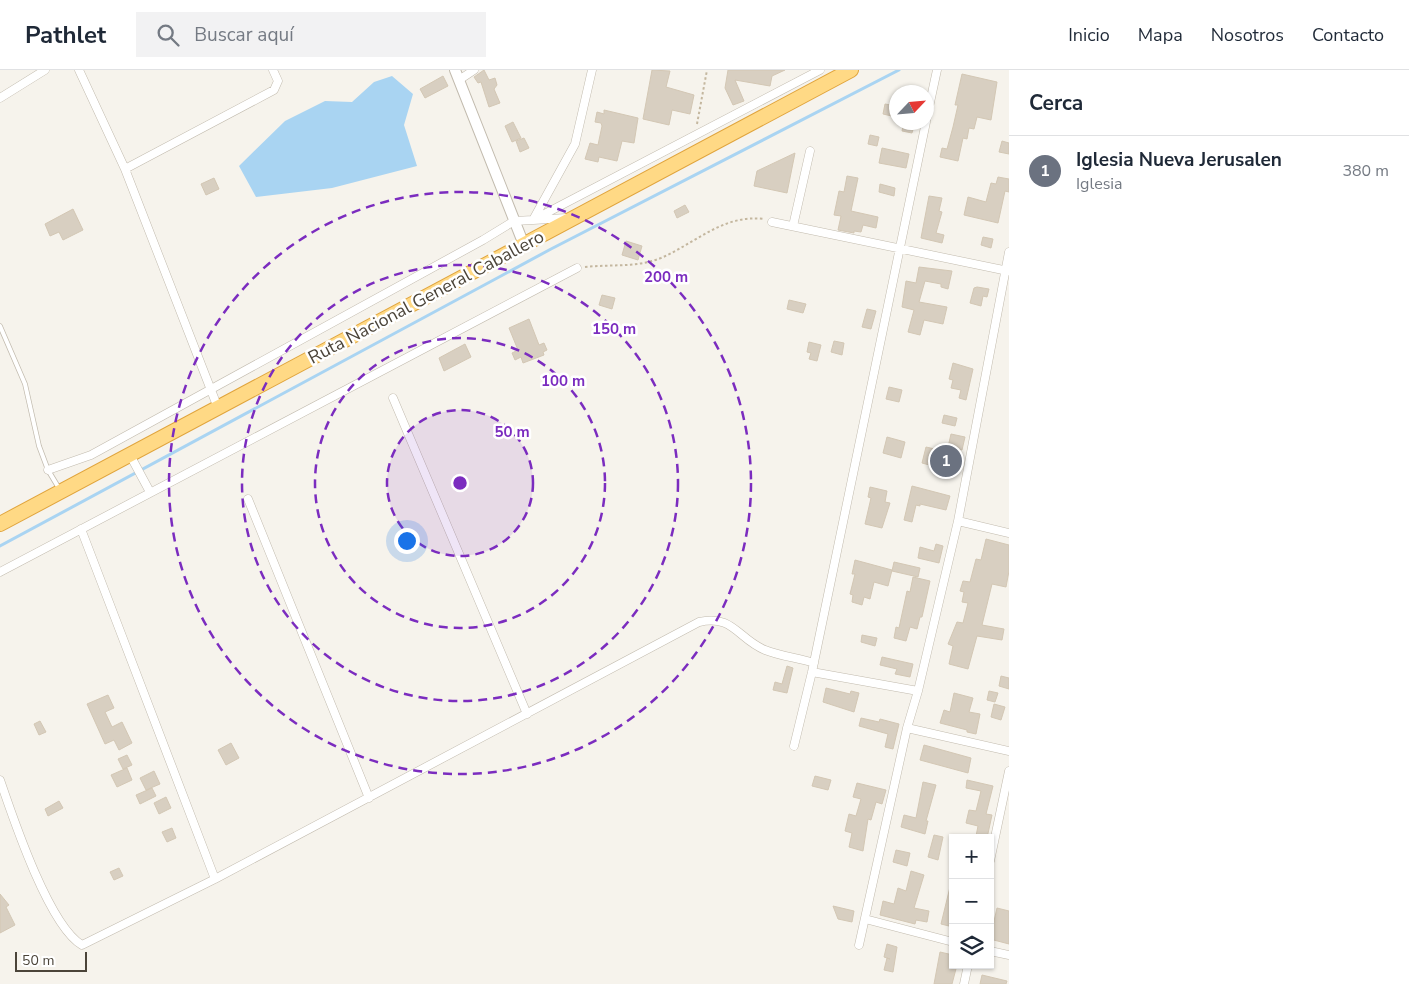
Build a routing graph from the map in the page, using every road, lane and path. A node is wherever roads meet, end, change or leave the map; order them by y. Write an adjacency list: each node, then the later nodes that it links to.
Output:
1 (46, 70): 12 (street)
2 (79, 70): 16 (street)
3 (273, 70): 16 (street)
4 (474, 70): 10 (street)
5 (592, 70): 18 (street)
6 (707, 70): 14 (path)
7 (820, 70): 14 (street)
8 (851, 70): 17 (highway, Ruta Nacional General Caballero)
9 (937, 70): 11 (street)
10 (457, 75): 19 (street)
11 (934, 85)
12 (0, 98)
13 (924, 130): 23 (street)
14 (696, 136): 18 (street)
15 (810, 152): 21 (street)
16 (125, 169): 28 (street)
17 (574, 218): 18 (street); 22 (highway, Ruta Nacional General Caballero)
18 (533, 220): 19 (street)
19 (514, 221): 22 (street); 28 (street)
20 (772, 222): 21 (street); 25 (path)
21 (793, 226): 23 (street)
22 (524, 245): 30 (highway, Ruta Nacional General Caballero)
23 (899, 247): 26 (street); 41 (street)
24 (1009, 252): 26 (street)
25 (577, 268): 34 (street)
26 (1007, 271): 36 (street)
27 (0, 326): 32 (lane)
28 (211, 389): 30 (street); 32 (street)
29 (394, 398): 44 (street)
30 (218, 408): 31 (highway, Ruta Nacional General Caballero)
31 (133, 460): 33 (highway, Ruta Nacional General Caballero); 34 (street)
32 (48, 470): 33 (lane)
33 (61, 492): 37 (highway, Ruta Nacional General Caballero)
34 (150, 492): 38 (street)
35 (248, 499): 50 (street)
36 (958, 521): 39 (street); 43 (street)
37 (0, 524)
38 (82, 529): 40 (street); 52 (street)
39 (1009, 533)
40 (0, 572)
41 (814, 663): 42 (street); 44 (street)
42 (812, 672): 43 (street); 46 (street)
43 (918, 691): 45 (street)
44 (527, 714): 50 (street)
45 (907, 728): 47 (street); 53 (street)
46 (794, 746)
47 (1009, 751)
48 (1009, 771): 51 (street)
49 (0, 780): 52 (street)
50 (368, 798): 52 (street)
51 (994, 842)
52 (215, 879)
53 (865, 919): 54 (street); 55 (street)
54 (949, 941)
55 (859, 945)
56 (994, 952): 57 (street)
57 (1009, 955)
58 (967, 969): 59 (street)
59 (964, 984)

